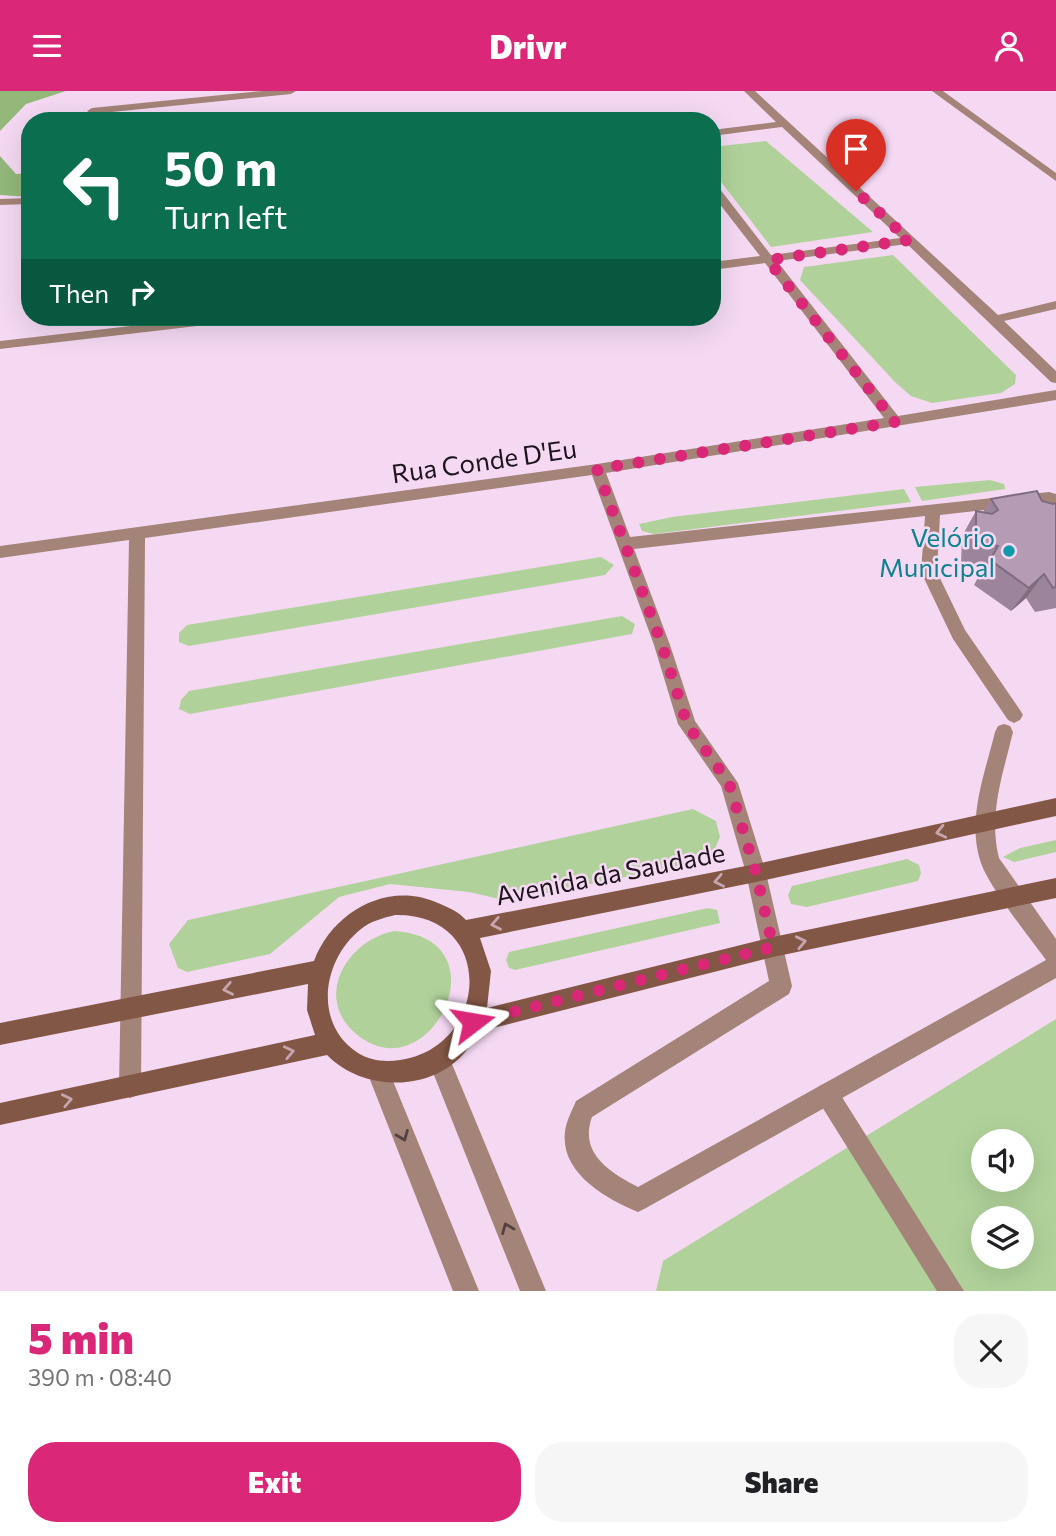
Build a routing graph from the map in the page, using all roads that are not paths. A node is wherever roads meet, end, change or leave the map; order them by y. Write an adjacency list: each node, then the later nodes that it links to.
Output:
1 (291, 91): 4 (street)
2 (749, 91): 5 (street)
3 (937, 91): 7 (street)
4 (92, 111)
5 (785, 124): 6 (street); 11 (street)
6 (721, 132)
7 (1056, 178)
8 (721, 198): 12 (street)
9 (21, 201): 10 (street)
10 (0, 202)
11 (909, 240): 12 (street); 15 (street)
12 (768, 260): 13 (street); 20 (street)
13 (721, 265)
14 (1056, 305): 15 (street)
15 (995, 319): 18 (street)
16 (163, 326): 17 (street)
17 (0, 345)
18 (1056, 379)
19 (1056, 395): 20 (street, Rua Conde D'Eu)
20 (895, 422): 21 (street, Rua Conde D'Eu)
21 (597, 469): 24 (street, Rua Conde D'Eu); 25 (street)
22 (1056, 501): 23 (street)
23 (933, 508): 25 (street); 27 (street)
24 (136, 533): 26 (street, Rua Conde D'Eu); 39 (street)
25 (624, 544): 31 (street)
26 (0, 552)
27 (1014, 715)
28 (1004, 732): 30 (street)
29 (1056, 807): 30 (street, Avenida da Saudade)
30 (983, 822): 31 (street, Avenida da Saudade, one-way to 31); 33 (street)
31 (756, 873): 34 (street, Avenida da Saudade, one-way to 34); 35 (street)
32 (1056, 888): 33 (street)
33 (1015, 896): 35 (street, one-way to 33); 36 (street)
34 (463, 931): 38 (street); 40 (street)
35 (773, 947): 40 (street); 46 (street)
36 (1056, 957)
37 (1056, 966): 46 (street)
38 (319, 971): 39 (street, one-way to 39); 42 (street)
39 (131, 1008): 41 (street); 45 (street)
40 (473, 1022): 43 (street)
41 (0, 1034)
42 (331, 1044): 44 (street); 45 (street, one-way to 42)
43 (439, 1060): 44 (street); 49 (street, one-way to 43)
44 (378, 1072): 48 (street, one-way to 48)
45 (130, 1087): 47 (street, one-way to 45)
46 (828, 1094): 50 (street)
47 (0, 1114)
48 (466, 1291)
49 (533, 1291)
50 (951, 1291)

